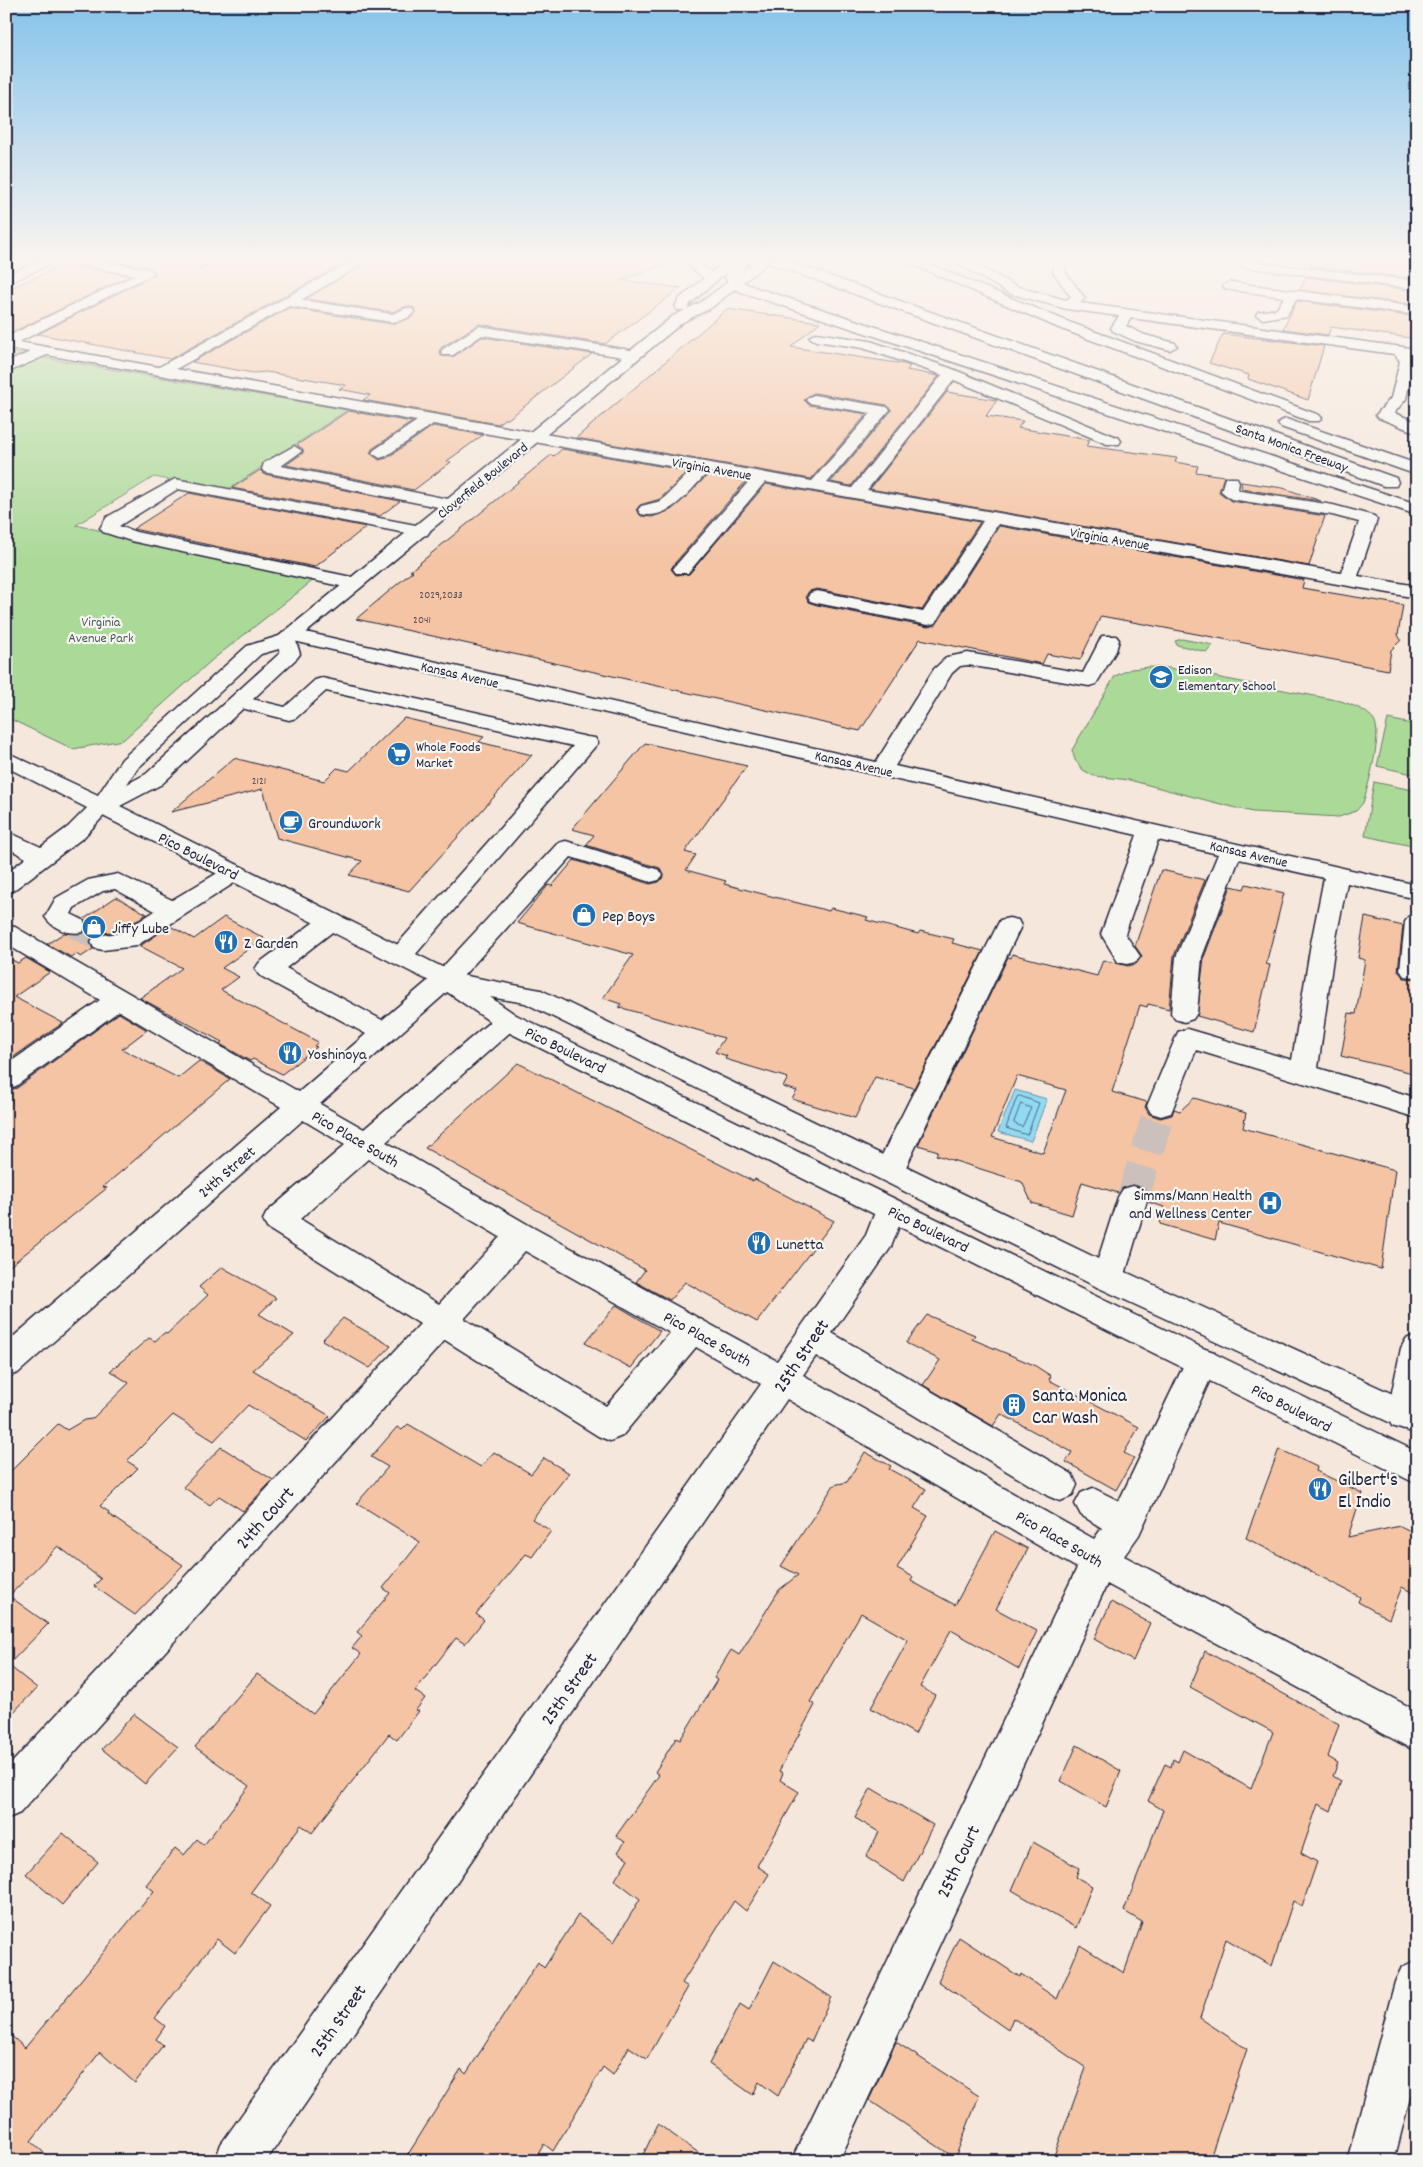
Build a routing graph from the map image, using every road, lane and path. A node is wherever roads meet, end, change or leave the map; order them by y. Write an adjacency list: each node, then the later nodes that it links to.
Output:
1 (24, 361): 10 (main road)
2 (108, 361): 11 (main road, Virginia Avenue)
3 (180, 361): 11 (main road)
4 (628, 361): 19 (main road, Cloverfield Boulevard)
5 (915, 361): 12 (main road)
6 (968, 361): 33 (main road)
7 (1054, 361): 29 (main road, Santa Monica Freeway)
8 (1161, 361): 23 (main road)
9 (1407, 361): 13 (main road)
10 (6, 370)
11 (164, 370): 16 (main road, Virginia Avenue)
12 (951, 374): 20 (main road); 30 (main road)
13 (1400, 390): 14 (main road); 18 (main road)
14 (1417, 393)
15 (814, 400): 28 (main road)
16 (431, 418): 19 (main road, Virginia Avenue); 22 (main road)
17 (1274, 420): 25 (main road, Santa Monica Freeway)
18 (1417, 428)
19 (535, 437): 24 (main road, Virginia Avenue); 31 (main road, Cloverfield Boulevard)
20 (1113, 441)
21 (294, 451): 31 (main road)
22 (380, 453)
23 (1417, 456)
24 (704, 466): 26 (main road, Virginia Avenue); 32 (main road)
25 (1417, 470)
26 (761, 477): 28 (main road, Virginia Avenue); 36 (main road)
27 (1231, 482): 37 (main road)
28 (816, 486): 30 (main road, Virginia Avenue)
29 (1407, 488)
30 (856, 493): 34 (main road, Virginia Avenue)
31 (453, 504): 35 (main road, Cloverfield Boulevard)
32 (646, 510)
33 (1417, 510)
34 (993, 518): 37 (main road, Virginia Avenue); 40 (main road)
35 (420, 531): 38 (main road, Cloverfield Boulevard); 38 (main road)
36 (682, 569)
37 (1348, 580): 39 (main road, Virginia Avenue)
38 (354, 583): 41 (main road, Cloverfield Boulevard)
39 (1417, 592)
40 (817, 597)
41 (289, 638): 43 (main road, Cloverfield Boulevard); 45 (main road, Kansas Avenue); 46 (main road, Cloverfield Boulevard)
42 (1109, 640): 45 (main road)
43 (240, 702): 46 (main road, Cloverfield Boulevard); 63 (main road)
44 (6, 758): 46 (main road, Pico Boulevard)
45 (882, 770): 47 (main road, Kansas Avenue)
46 (102, 806): 50 (main road, Cloverfield Boulevard); 51 (main road, Pico Boulevard)
47 (1150, 831): 49 (main road, Kansas Avenue); 64 (main road)
48 (6, 838): 50 (main road)
49 (1231, 849): 52 (main road, Kansas Avenue); 68 (main road)
50 (43, 858): 54 (main road, Cloverfield Boulevard)
51 (234, 873): 56 (main road); 57 (main road, Pico Boulevard)
52 (1337, 873): 55 (main road, Kansas Avenue); 71 (main road)
53 (651, 875): 66 (main road, 24th Street)
54 (6, 886)
55 (1417, 892)
56 (173, 910): 59 (main road); 62 (main road)
57 (330, 921): 63 (main road, Pico Boulevard); 70 (main road)
58 (1417, 922): 65 (main road)
59 (74, 926)
60 (1009, 926): 77 (main road)
61 (6, 933): 67 (main road, Pico Place South)
62 (103, 942)
63 (400, 956): 66 (main road, Pico Boulevard)
64 (1127, 956)
65 (1413, 970)
66 (446, 979): 69 (main road, Pico Boulevard); 70 (main road, 24th Street); 77 (main road, Pico Boulevard)
67 (120, 998): 72 (main road); 73 (main road, Pico Place South)
68 (1184, 1013)
69 (507, 1021): 76 (main road); 79 (main road, Pico Boulevard)
70 (384, 1033): 73 (main road, 24th Street)
71 (1302, 1074): 74 (main road); 75 (main road)
72 (6, 1080)
73 (302, 1106): 76 (main road, Pico Place South); 89 (main road, 24th Street)
74 (1161, 1106)
75 (1417, 1108)
76 (366, 1144): 80 (main road, Pico Place South); 83 (main road)
77 (890, 1169): 79 (main road, 25th Street); 81 (main road, Pico Boulevard)
78 (1133, 1197): 81 (main road)
79 (890, 1210): 85 (main road, Pico Boulevard); 86 (main road, 25th Street)
80 (521, 1235): 83 (main road, 24th Court); 84 (main road, Pico Place South)
81 (1108, 1278): 82 (main road, Pico Boulevard)
82 (1163, 1303): 85 (main road); 91 (main road, Pico Boulevard)
83 (441, 1322): 84 (main road); 98 (main road, 24th Court)
84 (692, 1329): 90 (main road, Pico Place South)
85 (1146, 1334): 88 (main road, Pico Boulevard)
86 (812, 1337): 90 (main road, 25th Street); 93 (main road)
87 (1417, 1348): 91 (main road)
88 (1202, 1362): 92 (main road, Pico Boulevard); 95 (main road, 25th Court)
89 (6, 1363)
90 (783, 1380): 96 (main road, Pico Place South); 100 (main road, 25th Street)
91 (1411, 1419)
92 (1417, 1469)
93 (1060, 1485)
94 (1093, 1504): 95 (main road)
95 (1126, 1524): 96 (main road, 25th Court)
96 (1100, 1561): 97 (main road, Pico Place South); 101 (main road, 25th Court)
97 (1417, 1732)
98 (6, 1799)
99 (1417, 1982): 102 (main road)
100 (238, 2161)
101 (814, 2161)
102 (1370, 2161)

